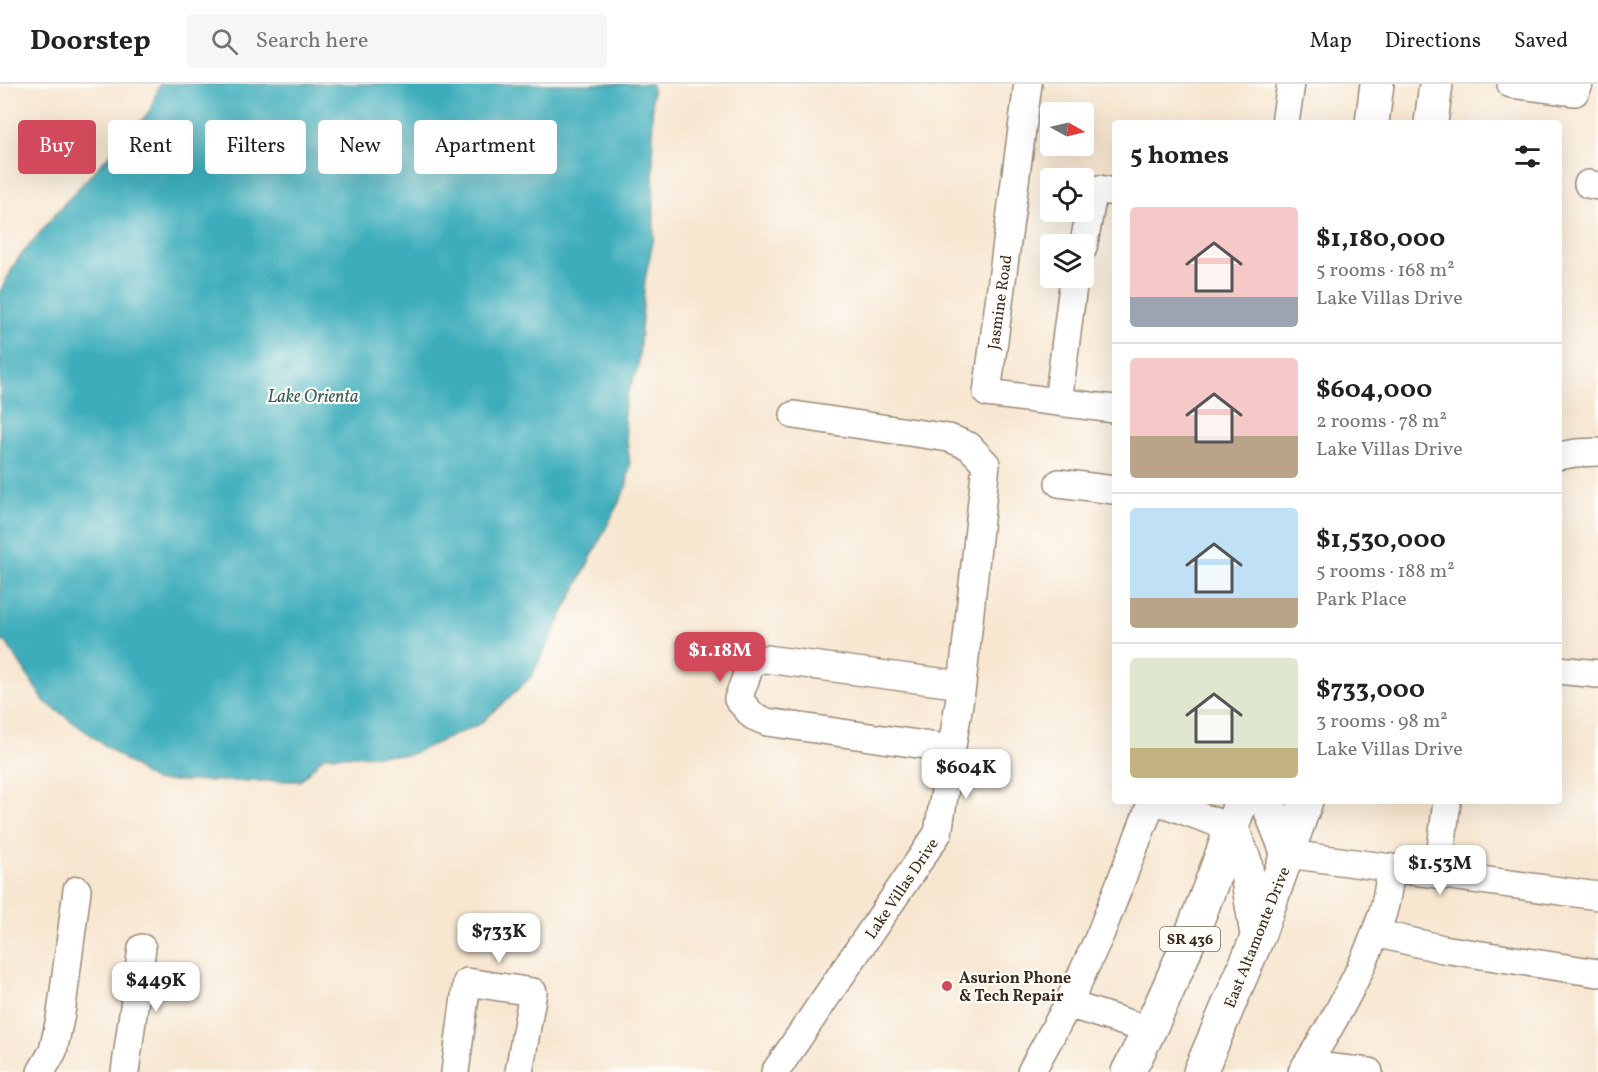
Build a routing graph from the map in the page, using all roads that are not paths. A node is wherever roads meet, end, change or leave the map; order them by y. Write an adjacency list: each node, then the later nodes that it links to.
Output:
1 (1028, 84): 15 (street, Jasmine Road)
2 (1292, 84): 8 (street)
3 (1377, 84): 9 (main road)
4 (1420, 84): 10 (main road)
5 (1436, 84): 11 (main road)
6 (1511, 84): 7 (street)
7 (1579, 84)
8 (1286, 120)
9 (1372, 120)
10 (1431, 120)
11 (1431, 120)
12 (1112, 192): 13 (street)
13 (1086, 234)
14 (1073, 288): 15 (street)
15 (1058, 402): 16 (street, Jasmine Road)
16 (1112, 409)
17 (794, 415): 24 (street, Lake Villas Drive)
18 (1598, 452): 19 (street)
19 (1562, 455)
20 (1059, 483): 21 (street)
21 (1112, 490)
22 (1562, 670): 23 (street)
23 (1598, 674)
24 (962, 685): 25 (street, Lake Villas Drive); 25 (street)
25 (952, 749): 48 (street, Lake Villas Drive)
26 (1153, 804): 41 (street)
27 (1173, 804): 31 (street)
28 (1268, 804): 32 (main road)
29 (1305, 804): 32 (main road, East Altamonte Drive)
30 (1448, 804): 34 (street)
31 (1237, 814): 38 (main road); 42 (main road, SR 436)
32 (1288, 854): 33 (street); 38 (main road, East Altamonte Drive)
33 (1392, 868): 34 (street); 37 (street)
34 (1437, 873): 36 (street)
35 (77, 890): 44 (street)
36 (1598, 896)
37 (1375, 933): 40 (street); 43 (street)
38 (1258, 936): 51 (main road, East Altamonte Drive)
39 (142, 948): 45 (street)
40 (1598, 973)
41 (1068, 1004): 42 (street); 49 (street)
42 (1149, 1030): 50 (main road, SR 436)
43 (1304, 1069): 52 (street)
44 (41, 1072)
45 (125, 1072)
46 (455, 1072): 47 (street)
47 (519, 1072)
48 (775, 1072)
49 (1031, 1072)
50 (1128, 1072)
51 (1200, 1072)
52 (1369, 1072)

